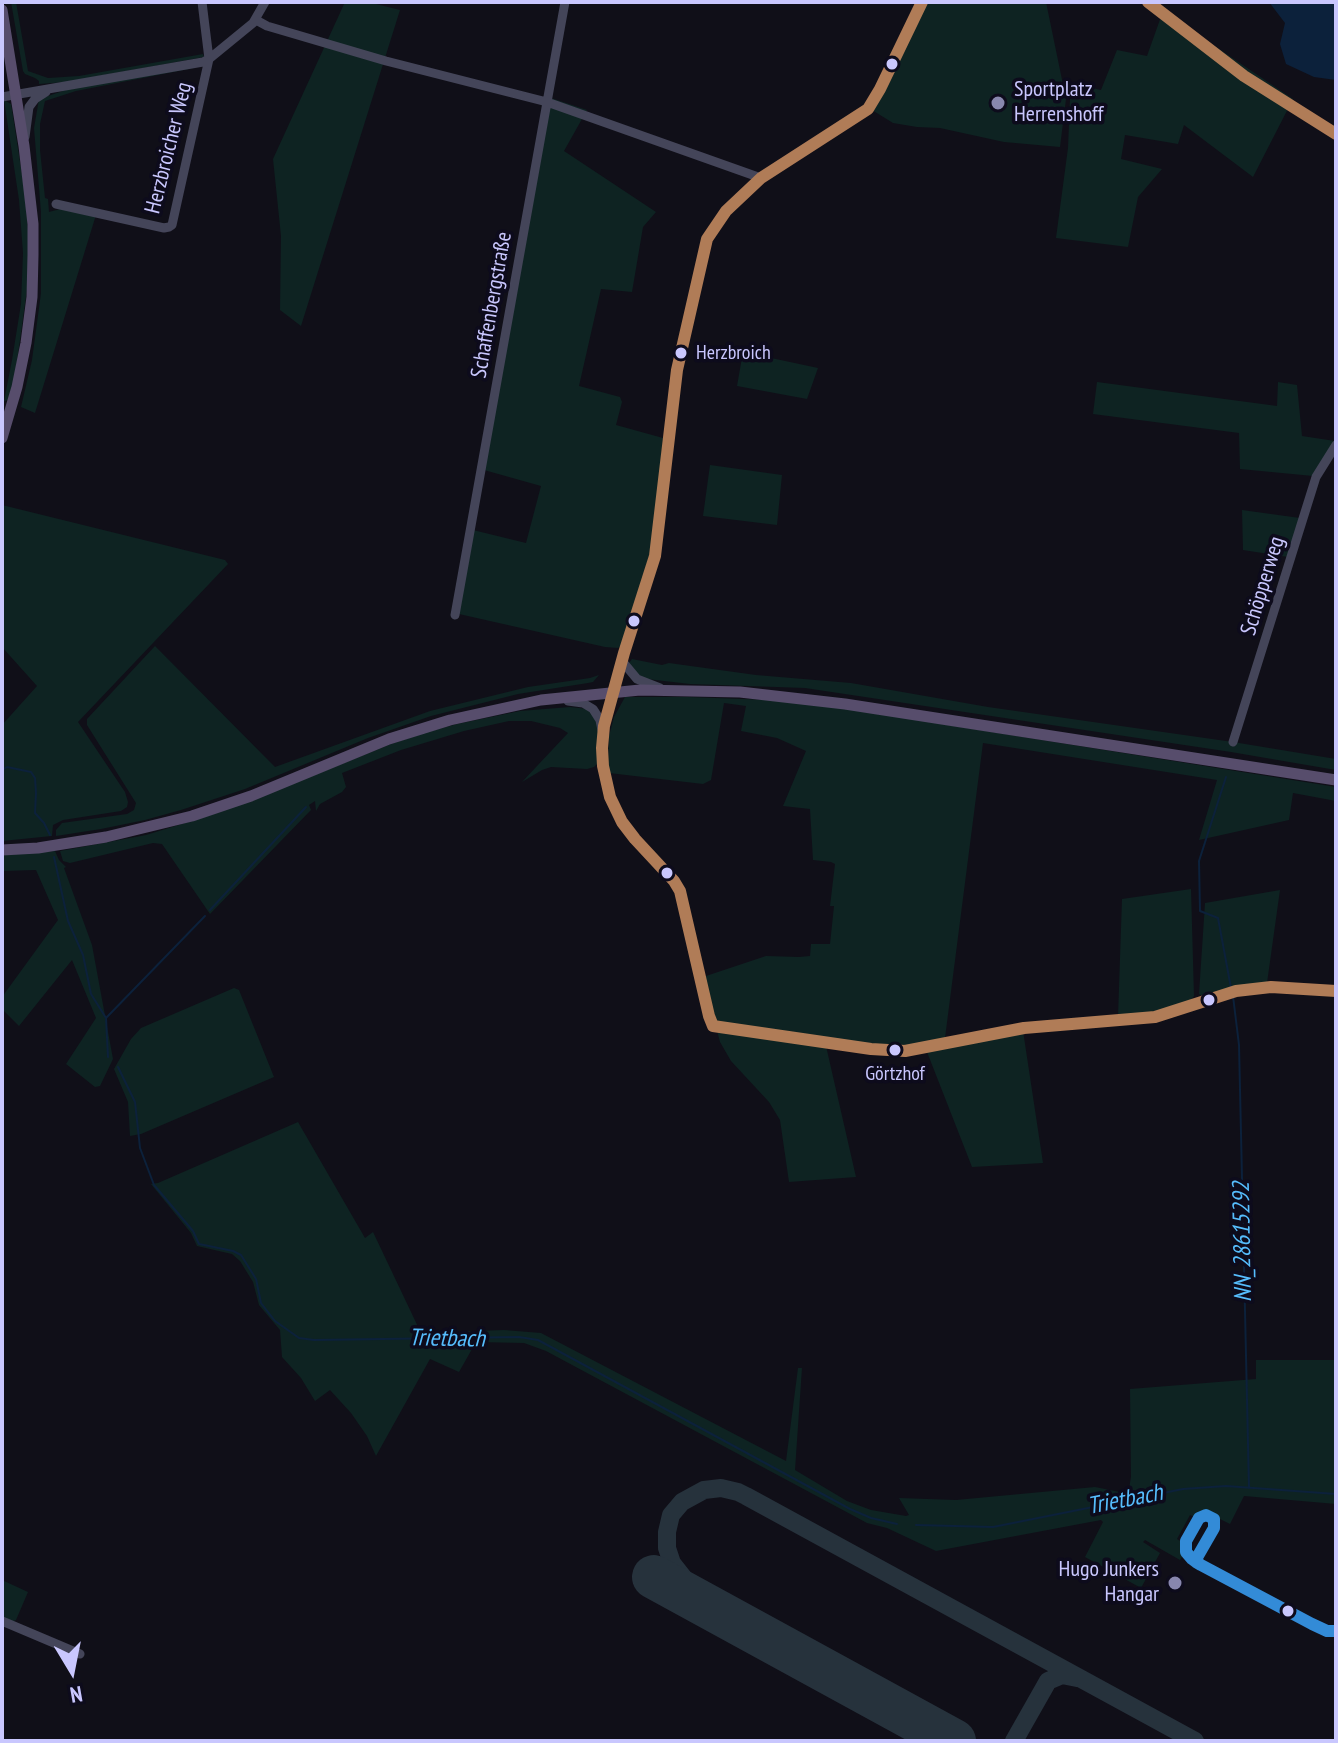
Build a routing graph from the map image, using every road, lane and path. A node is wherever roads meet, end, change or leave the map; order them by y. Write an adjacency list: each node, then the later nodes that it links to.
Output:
1 (202, 2): 8 (street, Herzbroicher Weg)
2 (265, 2): 7 (street, Herzbroicher Weg)
3 (565, 2): 12 (street, Schaffenbergstraße)
4 (922, 2): 15 (street)
5 (1148, 2): 13 (street)
6 (2, 10): 10 (main road)
7 (256, 20): 8 (street, Herzbroicher Weg); 12 (street)
8 (209, 59): 9 (street, Herzbroicher Weg); 16 (street, Herzbroicher Weg)
9 (53, 88): 10 (street, Herzbroicher Weg); 14 (street)
10 (16, 95): 11 (street, Herzbroicher Weg); 14 (main road)
11 (2, 97)
12 (547, 102): 15 (street); 20 (street, Schaffenbergstraße)
13 (1336, 134)
14 (24, 146): 17 (main road)
15 (761, 178): 21 (street)
16 (56, 204)
17 (7, 405): 18 (main road)
18 (2, 438)
19 (1336, 445): 26 (street, Schöpperweg)
20 (455, 615)
21 (622, 661): 22 (street); 23 (street)
22 (665, 690): 23 (main road); 27 (main road)
23 (612, 692): 24 (main road); 25 (street)
24 (541, 700): 25 (street); 28 (main road)
25 (603, 735): 29 (street)
26 (1233, 742)
27 (1336, 780)
28 (2, 850)
29 (1336, 991)
30 (1195, 1561): 30 (street); 32 (street)
31 (2, 1621): 33 (street)
32 (1336, 1631)
33 (80, 1654)

